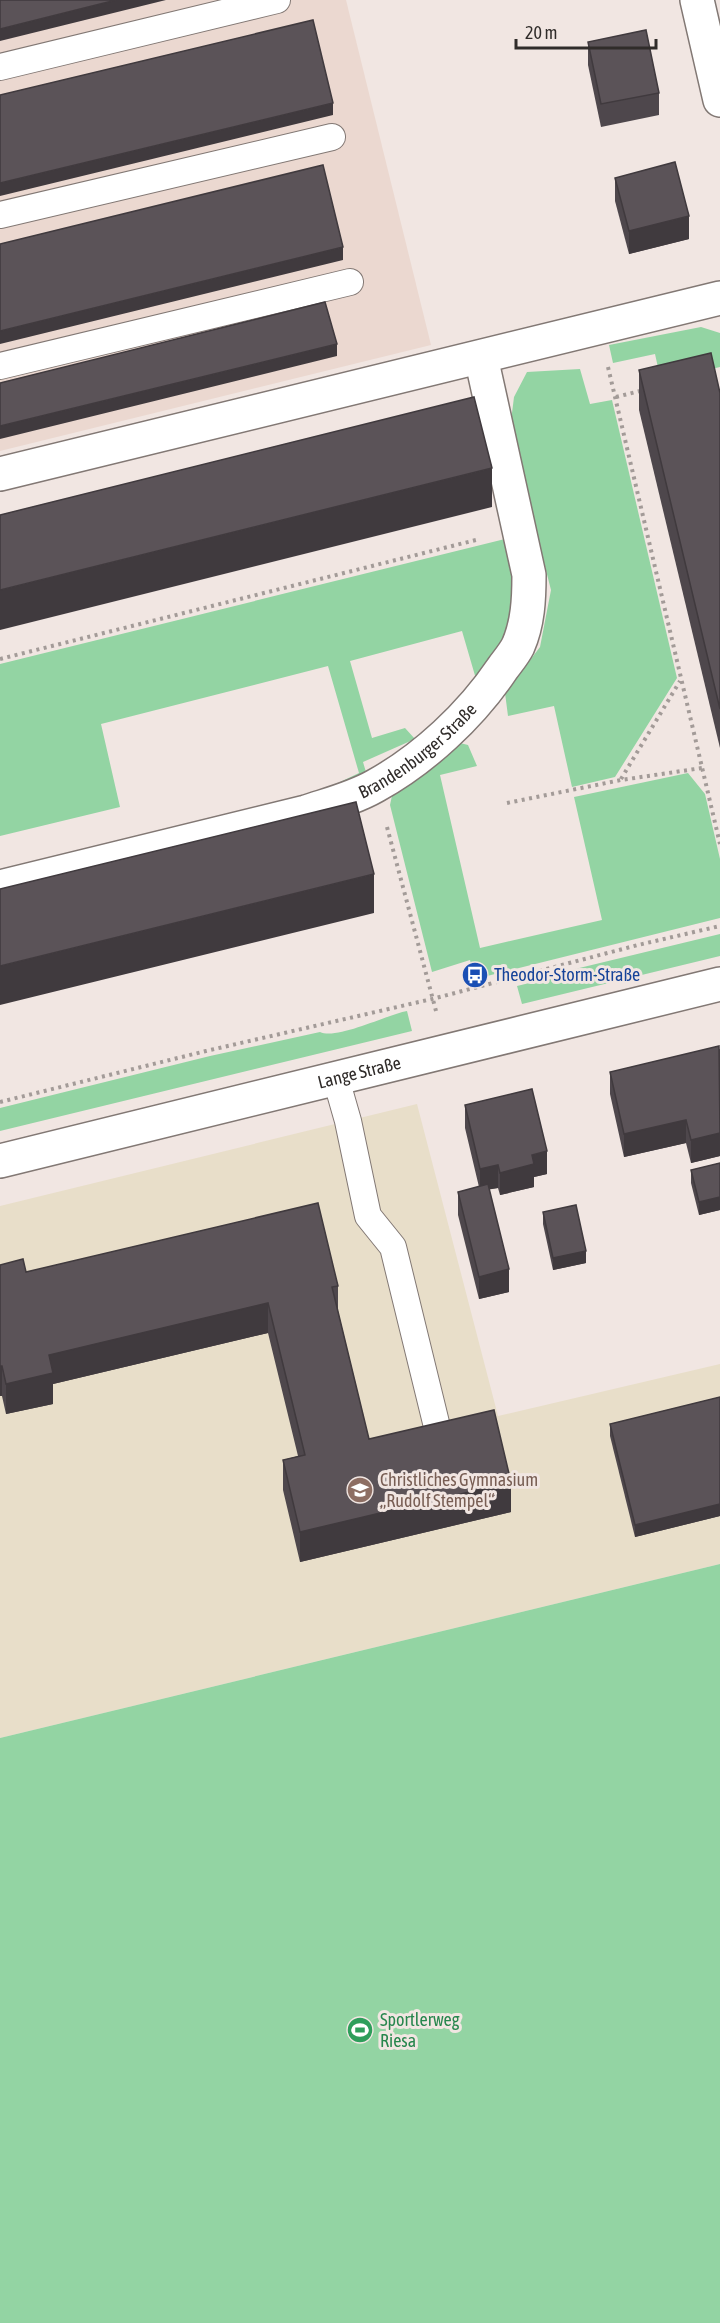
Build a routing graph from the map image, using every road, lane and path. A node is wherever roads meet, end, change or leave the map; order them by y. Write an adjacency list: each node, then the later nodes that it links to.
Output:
1 (277, 0): 3 (lane)
2 (697, 0): 4 (street)
3 (0, 67)
4 (720, 100)
5 (332, 137): 6 (lane)
6 (0, 215)
7 (350, 282): 11 (lane)
8 (720, 298): 9 (street)
9 (598, 328): 10 (street); 13 (path)
10 (481, 357): 14 (street); 15 (street, Brandenburger Straße)
11 (0, 366)
12 (651, 389): 13 (path)
13 (616, 397): 17 (path)
14 (0, 474)
15 (520, 530): 16 (path); 20 (street, Brandenburger Straße)
16 (0, 659)
17 (680, 681): 18 (path); 19 (path)
18 (702, 768): 19 (path); 22 (path)
19 (621, 780): 21 (path)
20 (376, 786): 23 (street, Brandenburger Straße); 26 (path)
21 (507, 803)
22 (720, 844)
23 (0, 887)
24 (720, 926): 26 (path)
25 (720, 984): 27 (street, Lange Straße)
26 (432, 999): 27 (path); 29 (path)
27 (448, 1051): 28 (street, Lange Straße)
28 (336, 1079): 30 (street, Lange Straße); 31 (lane)
29 (0, 1102)
30 (0, 1161)
31 (439, 1436)

